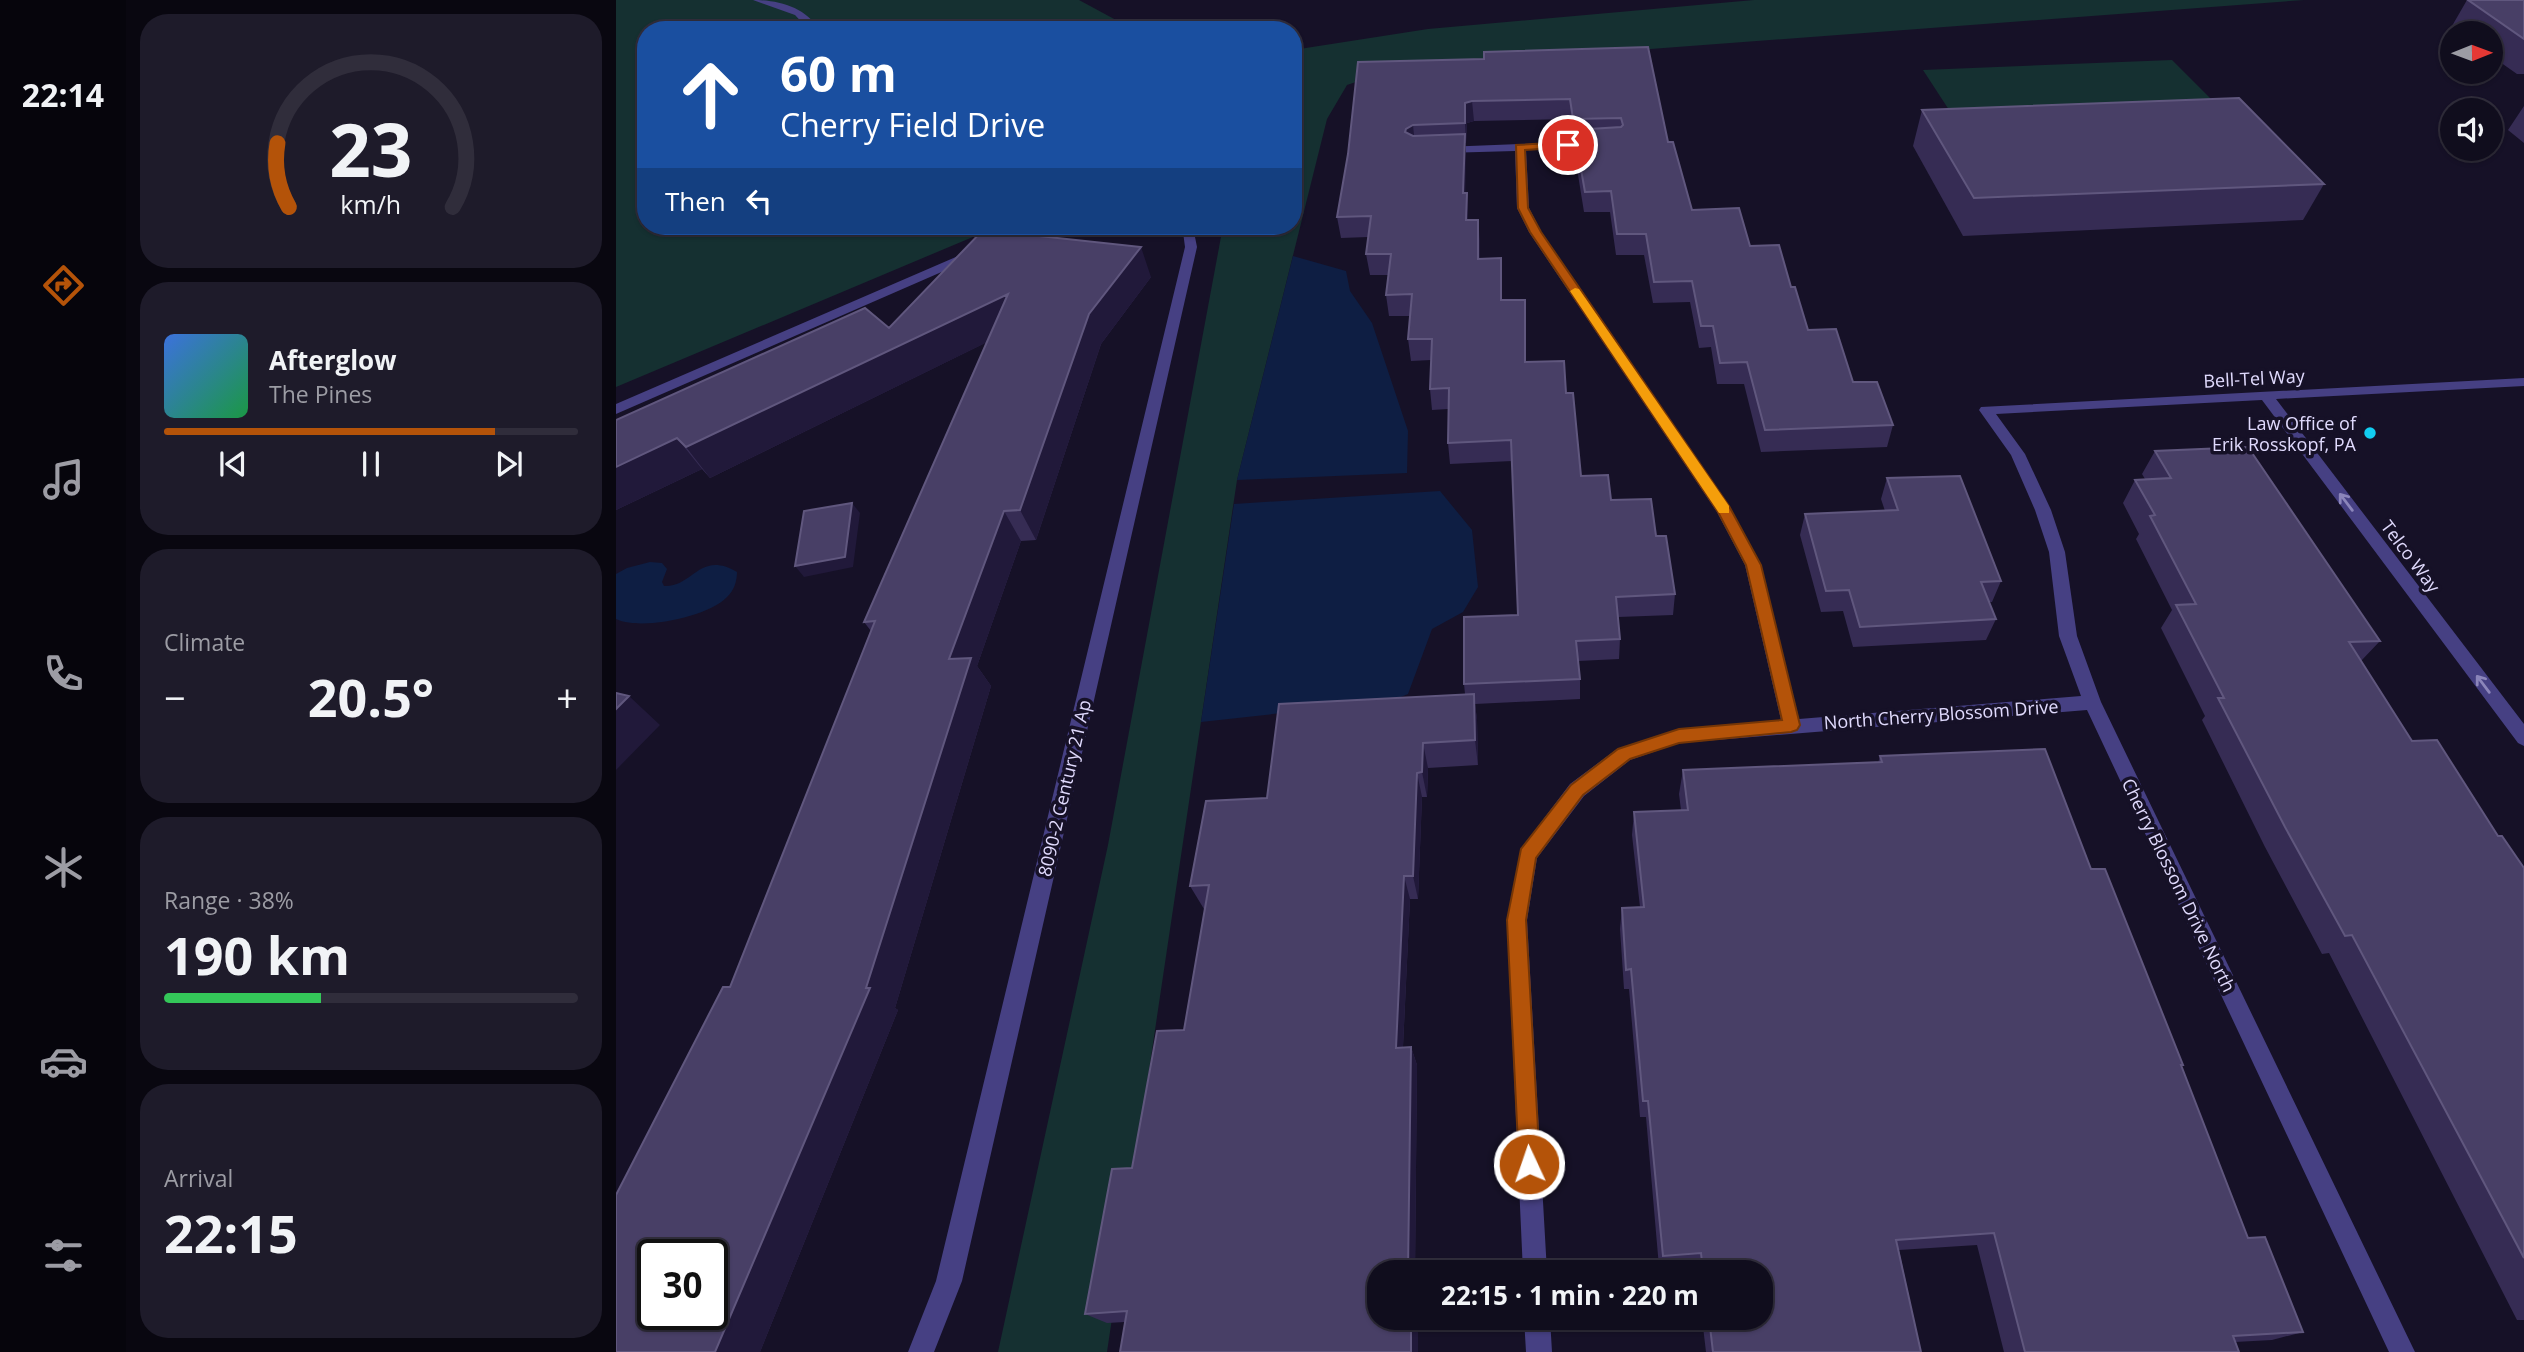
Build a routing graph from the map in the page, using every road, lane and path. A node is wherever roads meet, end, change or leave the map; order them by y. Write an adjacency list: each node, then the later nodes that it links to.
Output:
1 (758, 0): 2 (street)
2 (809, 21)
3 (1616, 143): 4 (street)
4 (1520, 147): 5 (street); 13 (street)
5 (1428, 150)
6 (1017, 235): 10 (street)
7 (1190, 235): 17 (street, 8090-2 Century 21 Ap)
8 (2524, 382): 9 (street, Bell-Tel Way)
9 (2267, 397): 11 (street, Bell-Tel Way); 14 (street, Telco Way, one-way to 9)
10 (616, 409)
11 (1986, 410): 12 (street, Cherry Blossom Drive North)
12 (2092, 702): 13 (street, North Cherry Blossom Drive); 19 (street, Cherry Blossom Drive North)
13 (1791, 725): 15 (street, North Cherry Blossom Drive)
14 (2524, 738)
15 (1534, 1260)
16 (1538, 1330): 18 (street)
17 (921, 1352)
18 (1539, 1352)
19 (2402, 1352)

